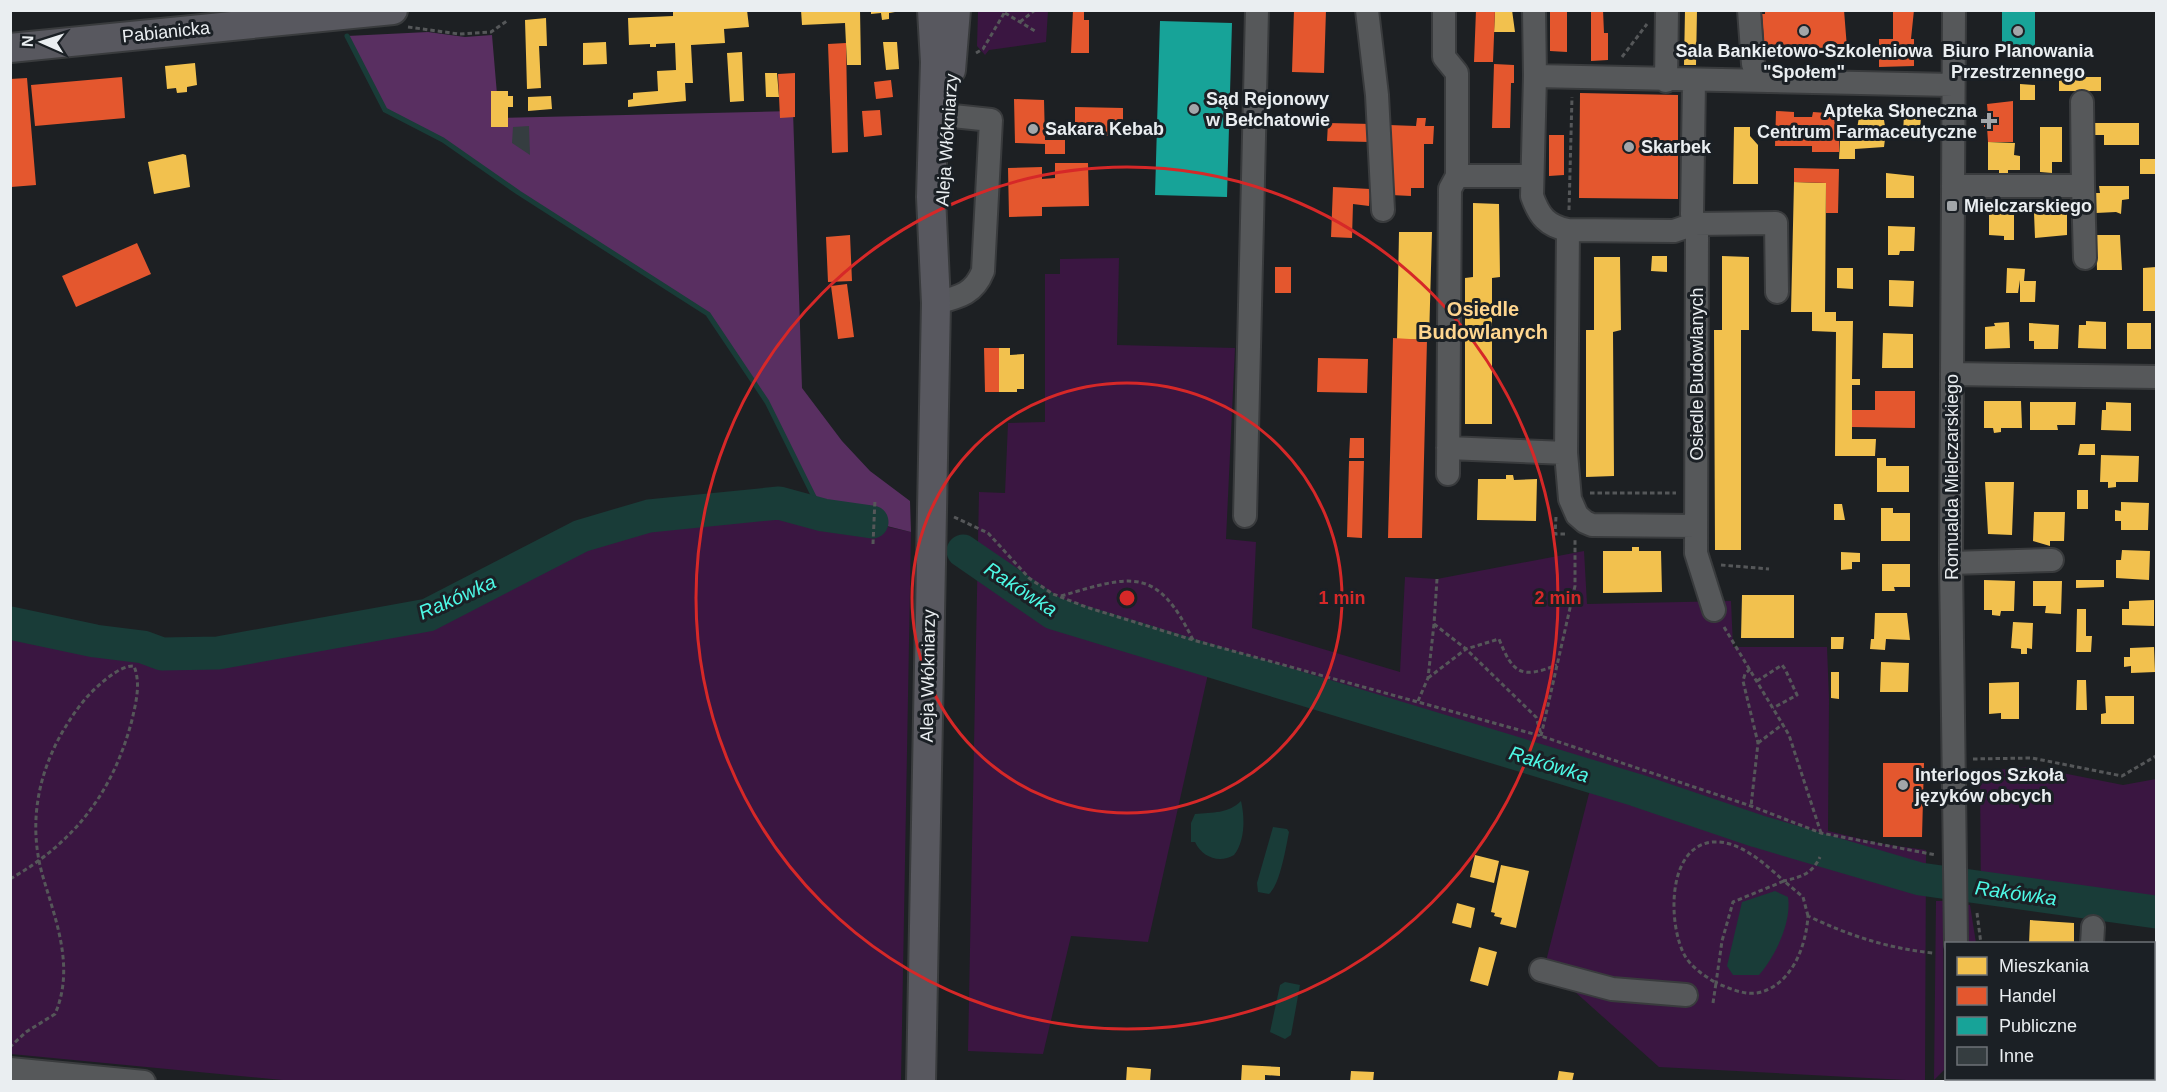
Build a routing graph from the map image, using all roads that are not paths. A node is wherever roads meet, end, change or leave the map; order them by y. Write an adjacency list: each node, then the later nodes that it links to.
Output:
1 (393, 10): 11 (main road, Pabianicka)
2 (932, 10): 18 (main road, Aleja Włókniarzy)
3 (956, 10): 18 (main road, Aleja Włókniarzy)
4 (1257, 10): 34 (street)
5 (1367, 10): 23 (street)
6 (1444, 10): 19 (street)
7 (1534, 10): 13 (street)
8 (1749, 10): 12 (street)
9 (1954, 10): 16 (street, Romualda Mielczarskiego)
10 (1659, 15): 14 (street)
11 (10, 48)
12 (1753, 64)
13 (1535, 76): 14 (street); 20 (street)
14 (1666, 81): 15 (street)
15 (1694, 81): 16 (street); 25 (street, Osiedle Budowlanych)
16 (1953, 85): 21 (street, Romualda Mielczarskiego)
17 (2082, 102): 22 (street)
18 (941, 114): 28 (main road, Aleja Włókniarzy); 28 (street)
19 (1457, 176): 20 (street); 31 (street)
20 (1532, 176): 24 (street)
21 (1953, 186): 22 (street); 29 (street, Romualda Mielczarskiego)
22 (2084, 186): 26 (street)
23 (1383, 210)
24 (1569, 223): 25 (street); 32 (street)
25 (1694, 224): 27 (street); 35 (street, Osiedle Budowlanych)
26 (2085, 258)
27 (1777, 292)
28 (936, 303): 44 (main road, Aleja Włókniarzy)
29 (1952, 374): 30 (street); 37 (street, Romualda Mielczarskiego)
30 (2157, 377)
31 (1448, 448): 32 (street); 33 (street)
32 (1566, 453): 35 (street)
33 (1448, 474)
34 (1245, 516)
35 (1696, 526): 38 (street, Osiedle Budowlanych)
36 (2052, 560): 37 (street)
37 (1952, 563): 39 (street, Romualda Mielczarskiego)
38 (1714, 609)
39 (1956, 942)
40 (1541, 970): 41 (street)
41 (1686, 995)
42 (10, 1069): 43 (street)
43 (144, 1082)
44 (921, 1082)

